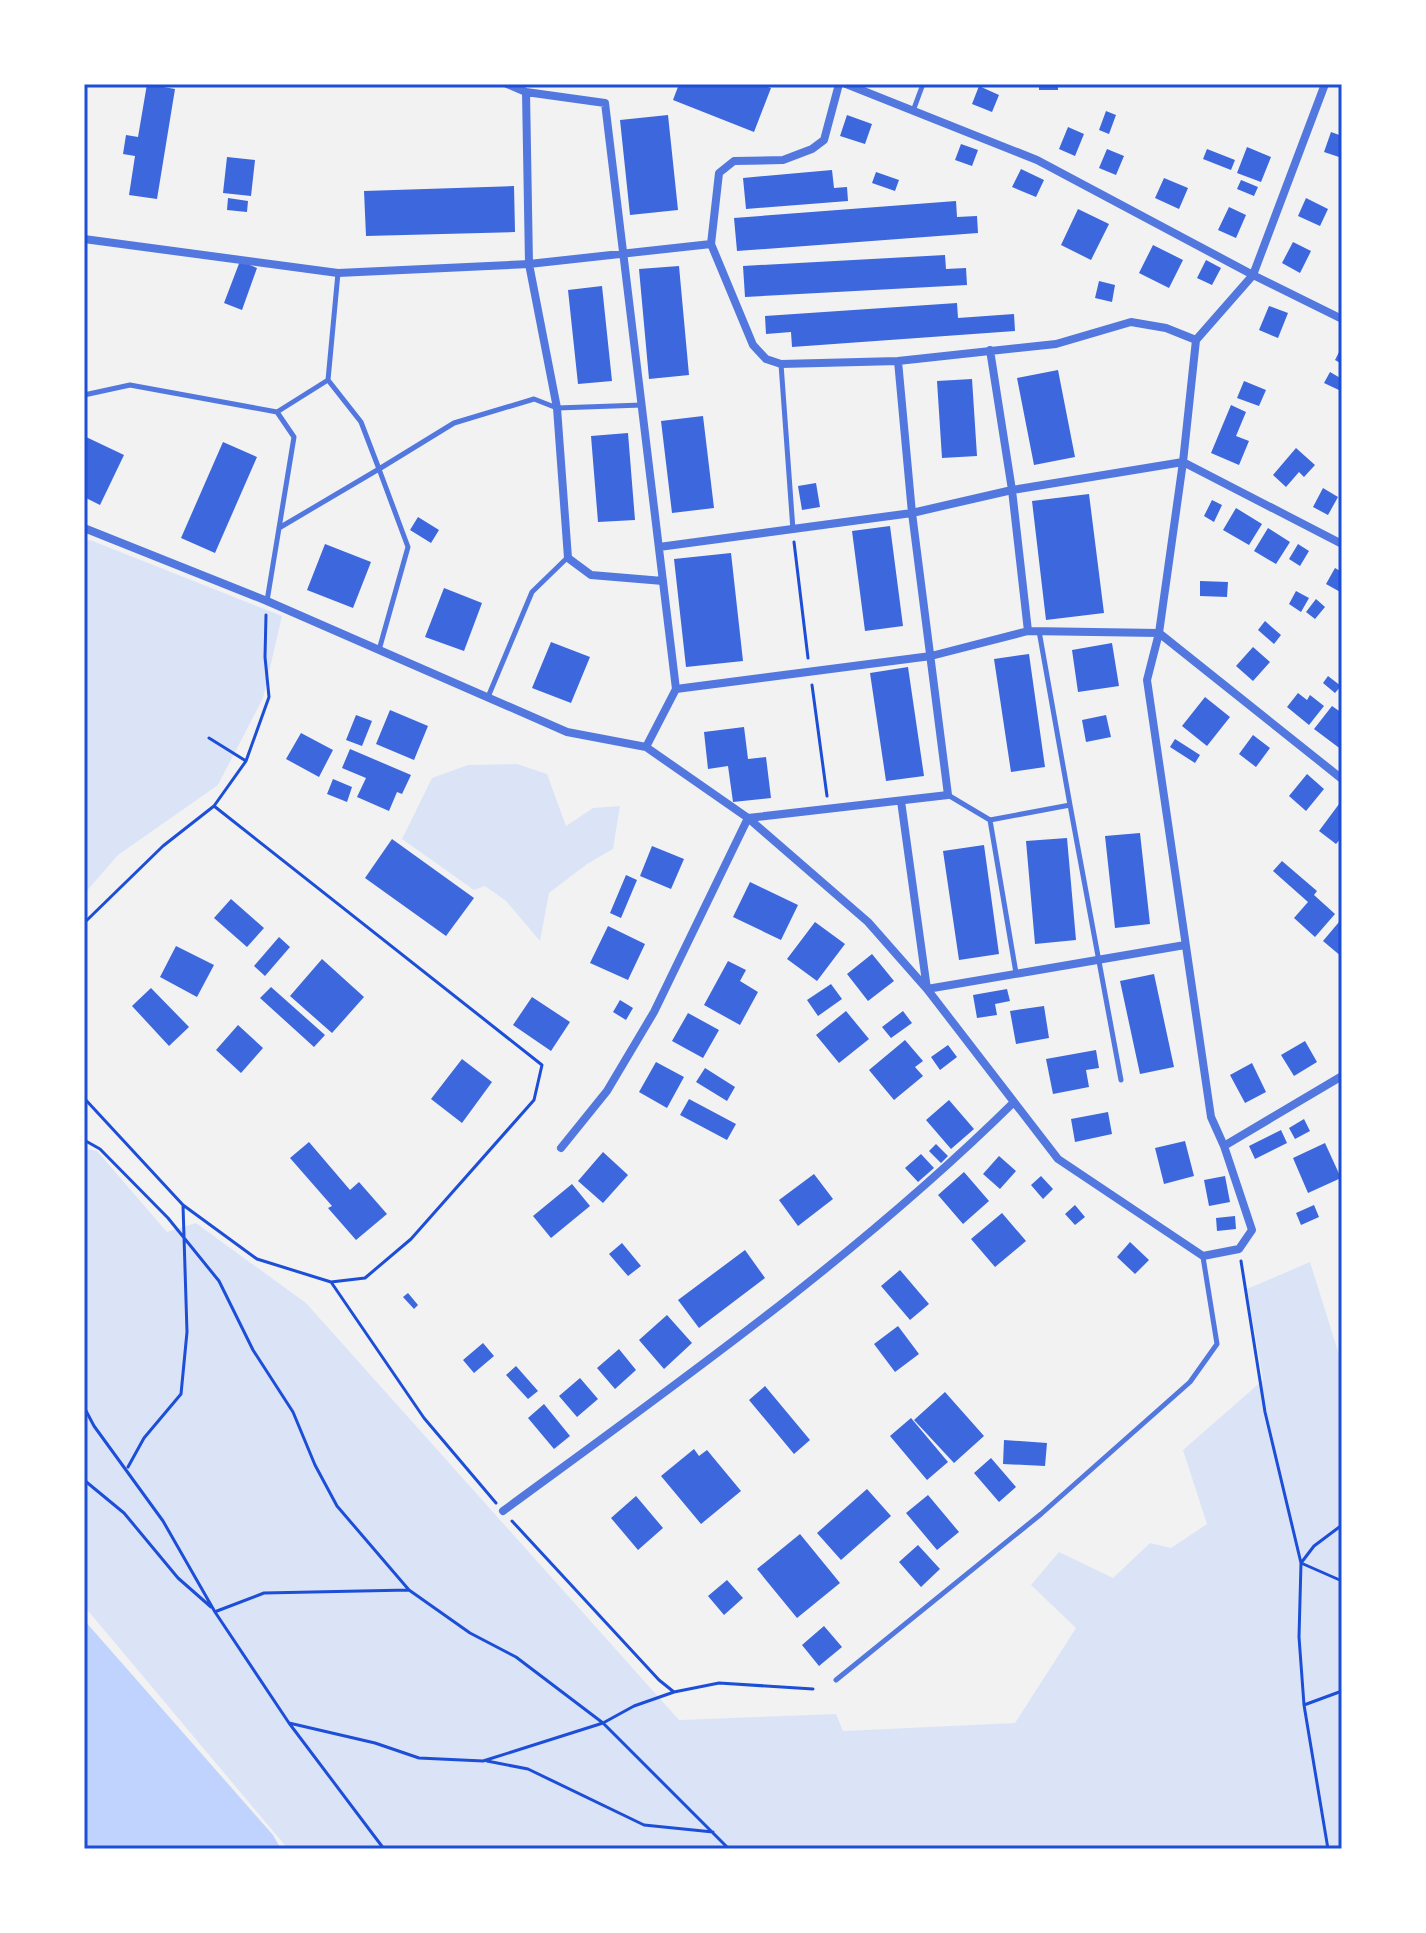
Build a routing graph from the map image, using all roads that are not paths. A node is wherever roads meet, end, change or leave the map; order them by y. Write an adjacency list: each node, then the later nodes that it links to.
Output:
1 (507, 84): 6 (street)
2 (839, 84): 9 (street)
3 (846, 84): 7 (street)
4 (923, 84): 7 (lane)
5 (1325, 84): 13 (street)
6 (527, 88): 10 (street); 11 (street)
7 (913, 111): 13 (street)
8 (84, 239): 12 (street)
9 (711, 244): 10 (street); 18 (street)
10 (624, 252): 11 (street); 21 (street)
11 (529, 264): 12 (street); 22 (street)
12 (338, 273): 19 (lane)
13 (1253, 275): 14 (street); 15 (street)
14 (1342, 319)
15 (1196, 340): 16 (street); 24 (street)
16 (990, 350): 17 (street); 26 (street)
17 (898, 361): 18 (street); 27 (street)
18 (781, 364): 30 (lane)
19 (328, 380): 23 (lane); 25 (lane)
20 (84, 395): 23 (lane)
21 (643, 405): 22 (lane); 32 (street)
22 (557, 408): 25 (lane); 33 (street)
23 (277, 412): 29 (lane)
24 (1183, 462): 26 (street); 31 (street); 38 (street)
25 (379, 469): 29 (lane); 39 (lane)
26 (1012, 490): 27 (street); 36 (street)
27 (912, 513): 30 (street); 40 (street)
28 (84, 528): 35 (street)
29 (279, 528): 35 (lane)
30 (793, 530): 32 (street)
31 (1342, 544)
32 (659, 547): 34 (street)
33 (568, 558): 34 (street); 42 (lane)
34 (663, 581): 41 (street)
35 (267, 601): 39 (street)
36 (1028, 631): 37 (street); 40 (street)
37 (1039, 631): 38 (street); 47 (lane)
38 (1159, 633): 44 (street); 50 (street)
39 (379, 650): 42 (street)
40 (931, 656): 41 (street); 45 (street)
41 (676, 689): 43 (street)
42 (488, 697): 43 (street)
43 (646, 747): 48 (street)
44 (1342, 779)
45 (948, 795): 46 (street); 49 (lane)
46 (901, 801): 48 (street); 53 (street)
47 (1070, 805): 49 (lane); 51 (lane)
48 (748, 818): 53 (street); 58 (street)
49 (990, 820): 52 (lane)
50 (1185, 945): 51 (street); 57 (street)
51 (1099, 961): 52 (street); 55 (lane)
52 (1016, 974): 53 (street)
53 (927, 989): 56 (street)
54 (1342, 1076): 57 (street)
55 (1121, 1080)
56 (1014, 1102): 59 (street); 60 (street)
57 (1224, 1146): 59 (street)
58 (561, 1148)
59 (1203, 1256): 61 (lane)
60 (503, 1511)
61 (836, 1680)

